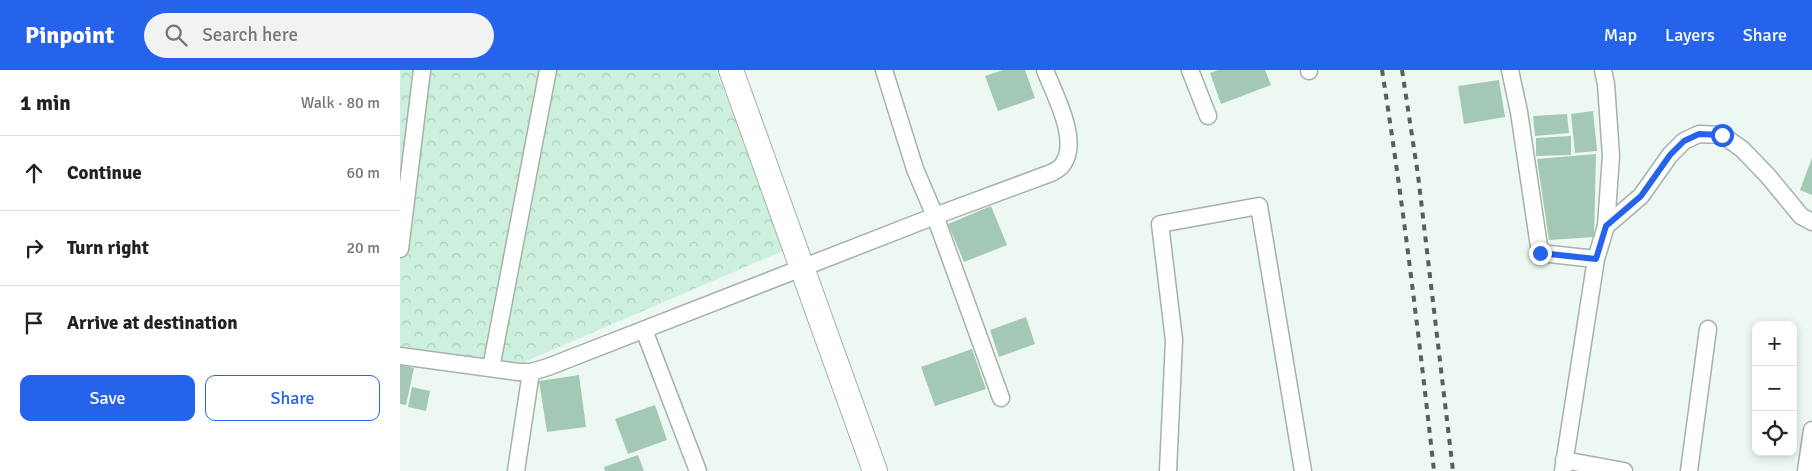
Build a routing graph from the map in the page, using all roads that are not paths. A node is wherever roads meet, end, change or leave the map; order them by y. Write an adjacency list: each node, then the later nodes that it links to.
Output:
1 (422, 70): 13 (street)
2 (548, 70): 19 (street)
3 (731, 70): 15 (street)
4 (884, 70): 10 (street)
5 (1045, 70): 10 (street)
6 (1190, 70): 9 (street)
7 (1510, 70): 14 (street)
8 (1603, 70): 12 (street)
9 (1208, 116)
10 (935, 216): 15 (street); 21 (street)
11 (1812, 222): 12 (street)
12 (1606, 226): 14 (street)
13 (400, 249)
14 (1596, 259): 23 (street)
15 (802, 268): 17 (street); 26 (street)
16 (1708, 329): 30 (street)
17 (644, 330): 20 (street); 25 (street)
18 (400, 356): 19 (street)
19 (491, 368): 20 (street)
20 (531, 372): 24 (street)
21 (1002, 398)
22 (1812, 430): 31 (street)
23 (1563, 466): 29 (street)
24 (516, 471)
25 (698, 471)
26 (875, 471)
27 (1168, 471): 28 (street)
28 (1303, 471)
29 (1624, 471)
30 (1689, 471)
31 (1806, 471)

